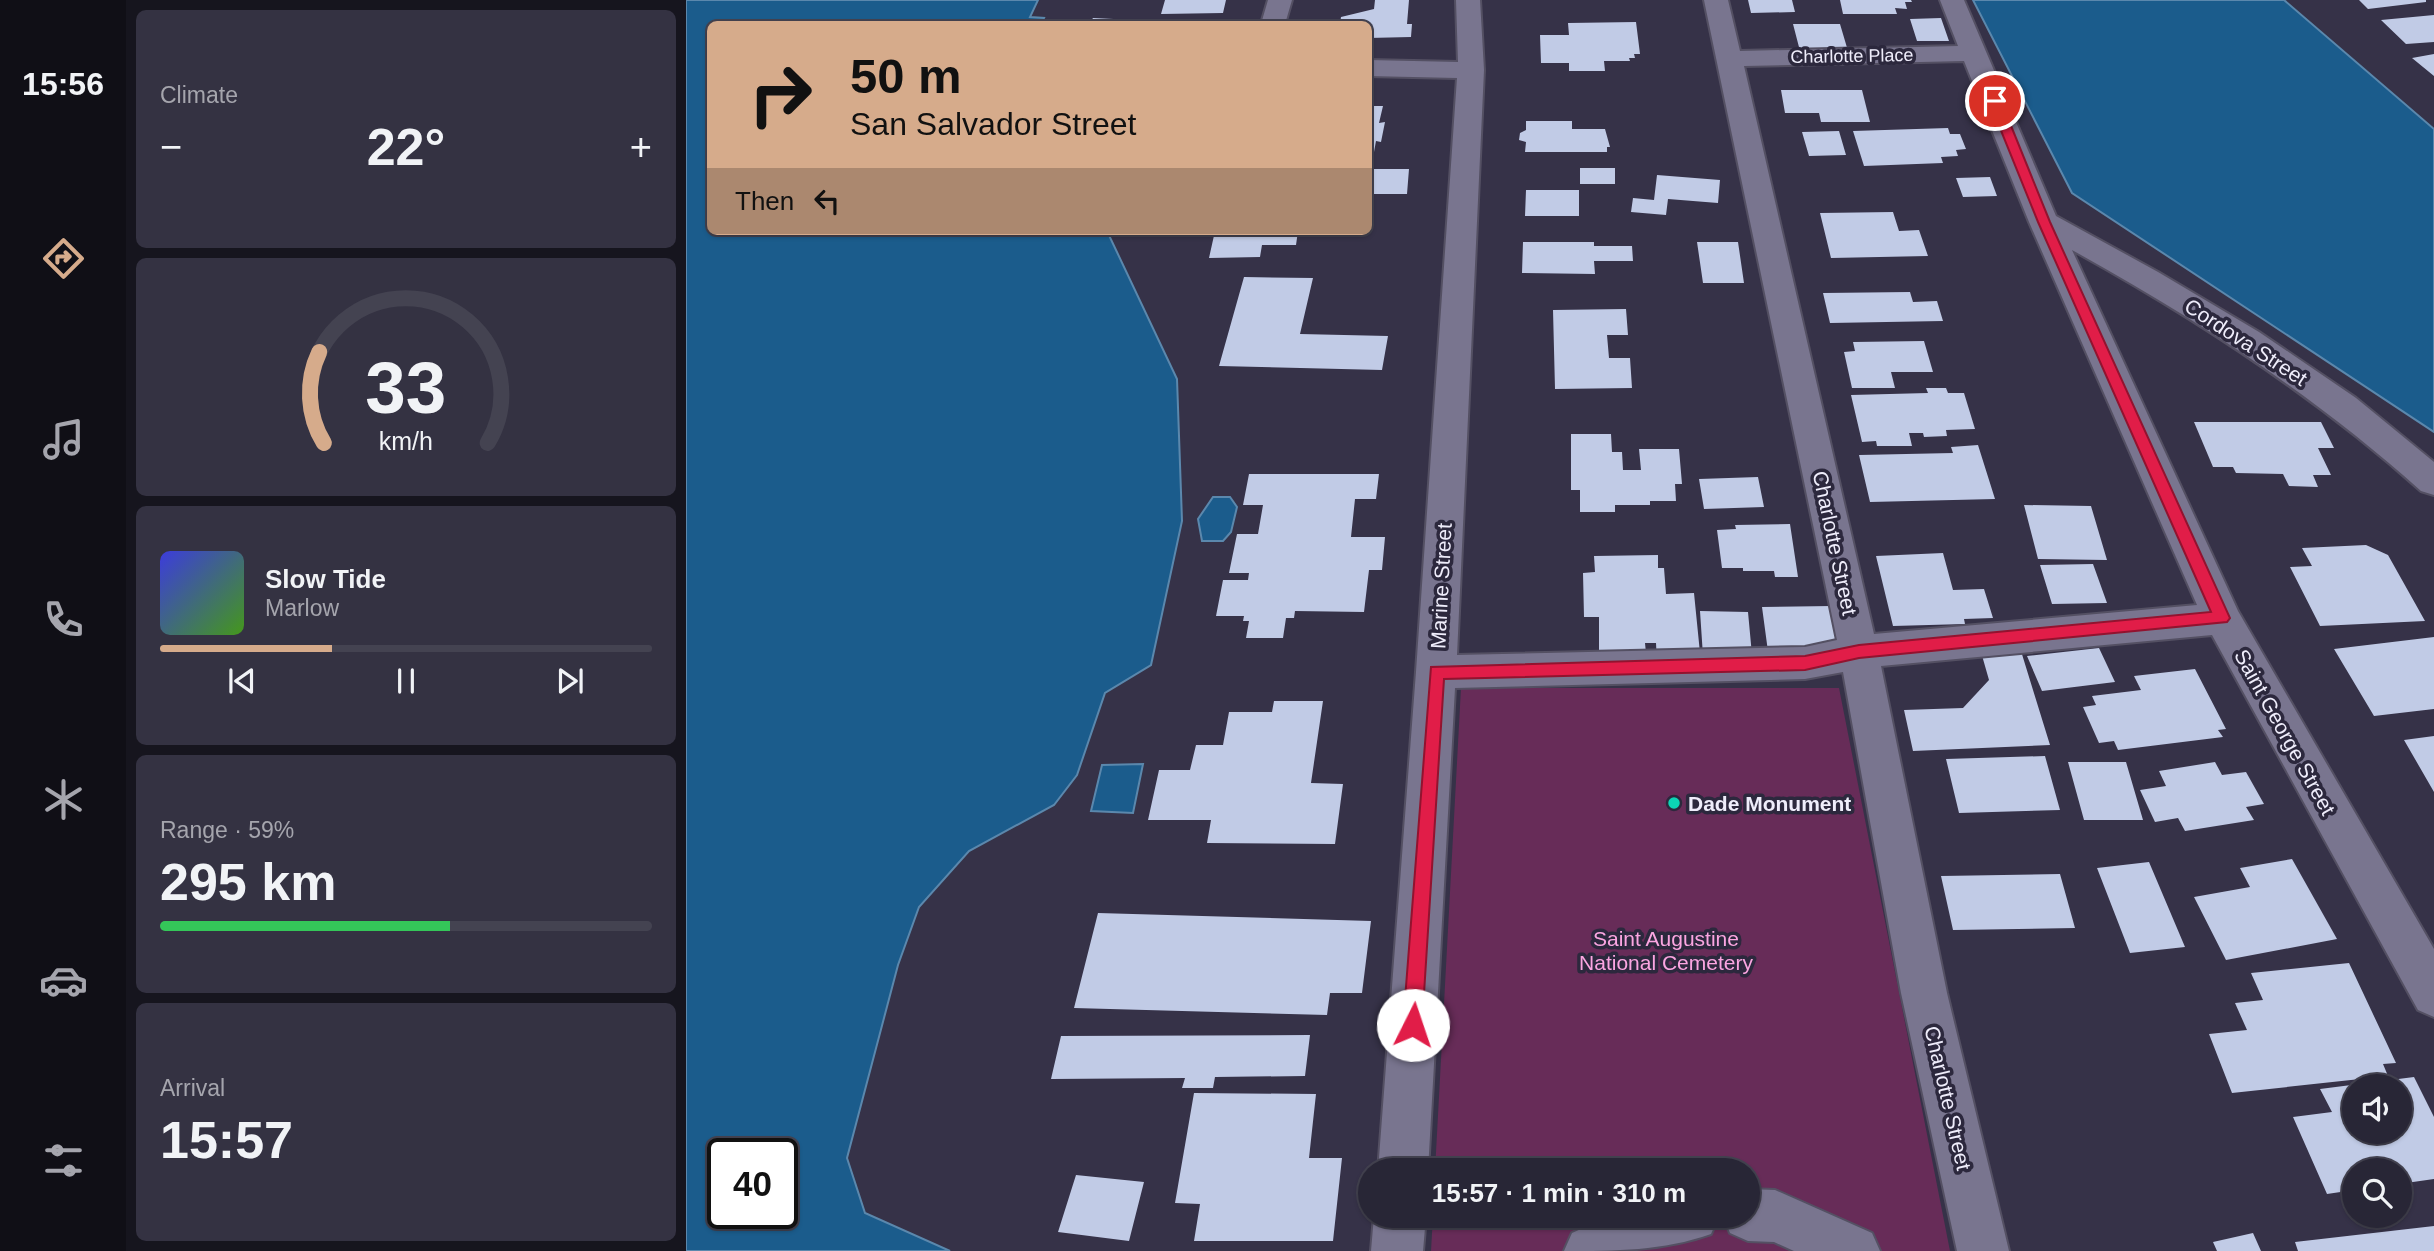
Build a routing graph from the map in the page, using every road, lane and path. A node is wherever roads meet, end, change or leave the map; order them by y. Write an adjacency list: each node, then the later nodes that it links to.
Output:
1 (1280, 0): 5 (street)
2 (1468, 0): 9 (street, Marine Street)
3 (1716, 0): 7 (street, Charlotte Street)
4 (1952, 0): 6 (street, Saint George Street)
5 (1274, 21)
6 (1975, 53): 7 (street, Charlotte Place); 10 (street, Saint George Street)
7 (1729, 59): 13 (street, Charlotte Street)
8 (1372, 68): 9 (street)
9 (1471, 69): 14 (street, Marine Street)
10 (2044, 222): 11 (street, Cordova Street); 12 (street, Saint George Street)
11 (2434, 482)
12 (2222, 618): 13 (street); 15 (street, Saint George Street)
13 (1859, 652): 14 (street); 23 (street, Charlotte Street)
14 (1436, 672): 16 (street, Marine Street)
15 (2434, 994)
16 (1404, 1158)
17 (1760, 1215): 22 (street)
18 (1398, 1228): 20 (street)
19 (1644, 1228): 21 (street)
20 (1397, 1251)
21 (1590, 1251)
22 (1854, 1251)
23 (1983, 1251)

